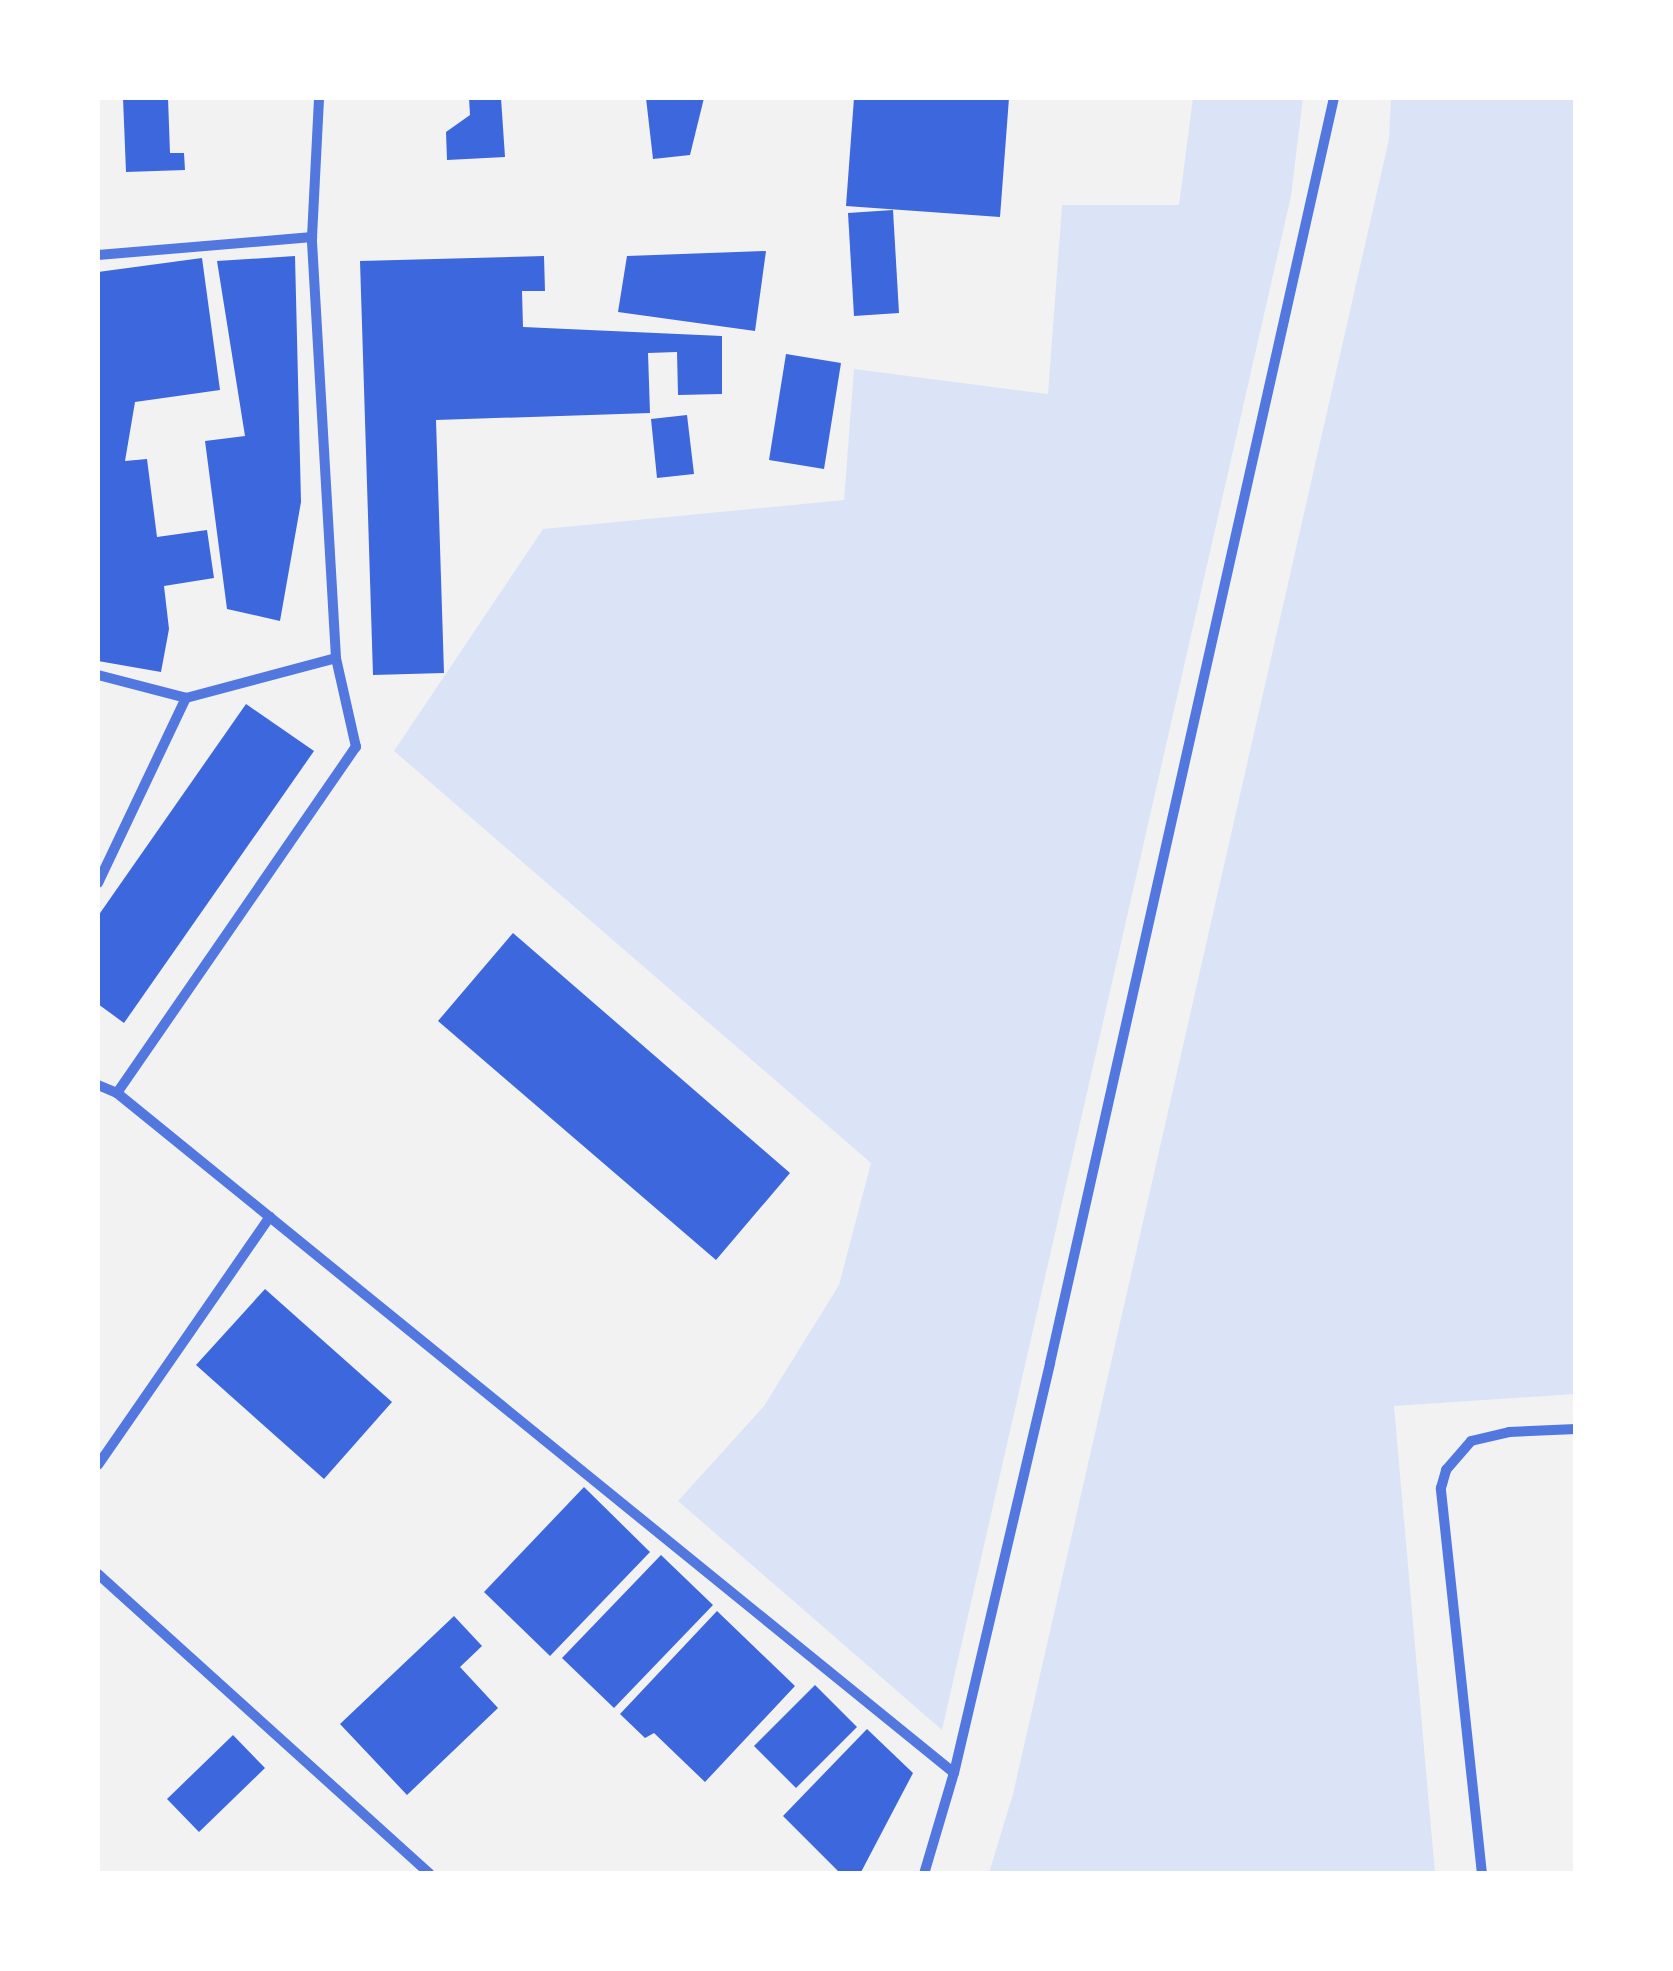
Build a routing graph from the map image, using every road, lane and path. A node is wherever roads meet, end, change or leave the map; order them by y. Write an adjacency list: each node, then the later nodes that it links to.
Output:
1 (319, 98): 3 (street)
2 (1334, 98): 15 (street)
3 (312, 237): 4 (street); 5 (street)
4 (98, 255)
5 (336, 658): 7 (street); 10 (street)
6 (98, 676): 7 (street)
7 (186, 698): 8 (street)
8 (98, 883)
9 (98, 1085): 10 (street)
10 (118, 1093): 11 (street)
11 (270, 1217): 13 (street); 15 (street)
12 (1576, 1429): 18 (street)
13 (98, 1465)
14 (98, 1574): 16 (street)
15 (954, 1773): 17 (street)
16 (430, 1874)
17 (924, 1874)
18 (1482, 1874)

